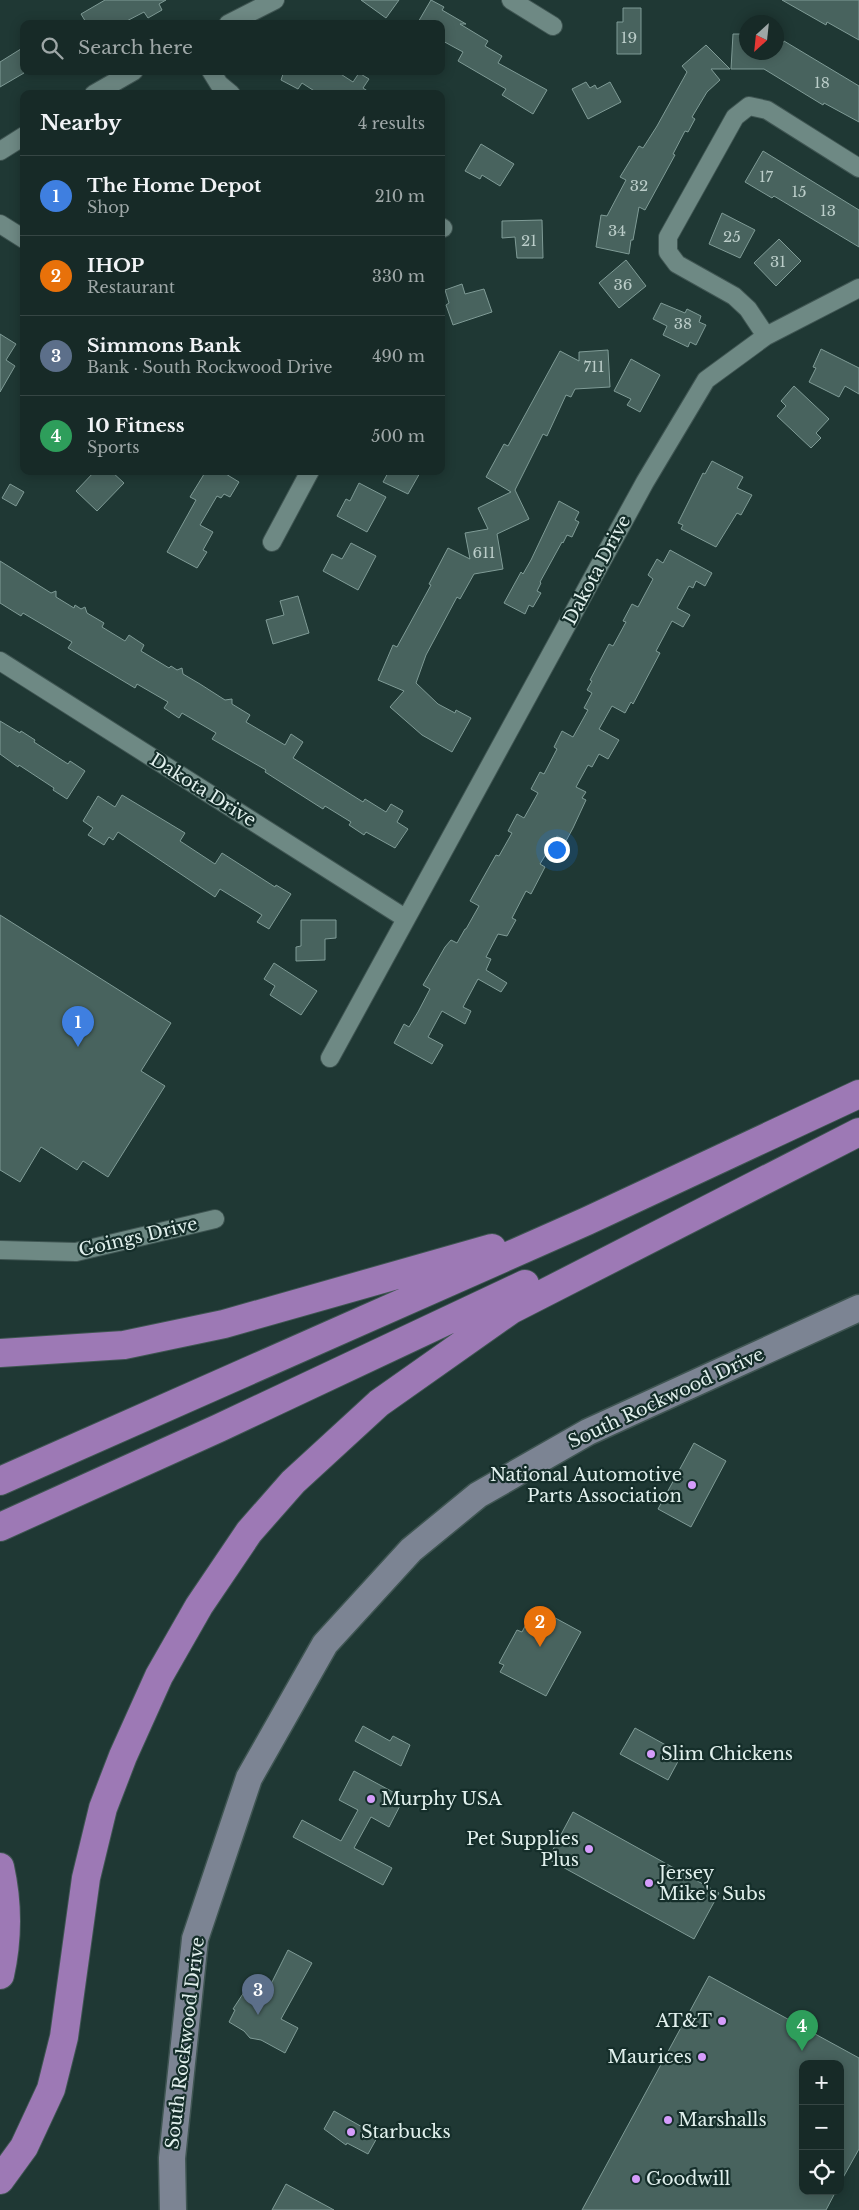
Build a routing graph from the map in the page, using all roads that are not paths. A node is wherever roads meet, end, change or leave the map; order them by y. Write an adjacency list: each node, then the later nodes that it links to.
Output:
1 (275, 0): 3 (street)
2 (511, 0): 4 (street)
3 (236, 20)
4 (554, 26)
5 (127, 75): 7 (street)
6 (213, 75): 8 (street)
7 (101, 90)
8 (226, 90)
9 (20, 138): 10 (street)
10 (0, 151)
11 (859, 168): 15 (street)
12 (0, 224): 13 (street)
13 (20, 236)
14 (859, 288): 15 (street, Dakota Drive)
15 (766, 336): 19 (street, Dakota Drive)
16 (308, 475): 17 (street)
17 (272, 542)
18 (0, 661): 19 (street, Dakota Drive)
19 (405, 918): 20 (street, Dakota Drive)
20 (330, 1058)
21 (859, 1094): 25 (highway)
22 (859, 1124): 30 (highway)
23 (859, 1132): 33 (highway)
24 (215, 1219): 26 (street, Goings Drive)
25 (588, 1221): 28 (highway); 29 (highway)
26 (0, 1250)
27 (859, 1308): 34 (main road, South Rockwood Drive)
28 (0, 1353)
29 (0, 1481)
30 (0, 1527)
31 (0, 1867): 32 (highway)
32 (0, 1975)
33 (0, 2180)
34 (173, 2210)

